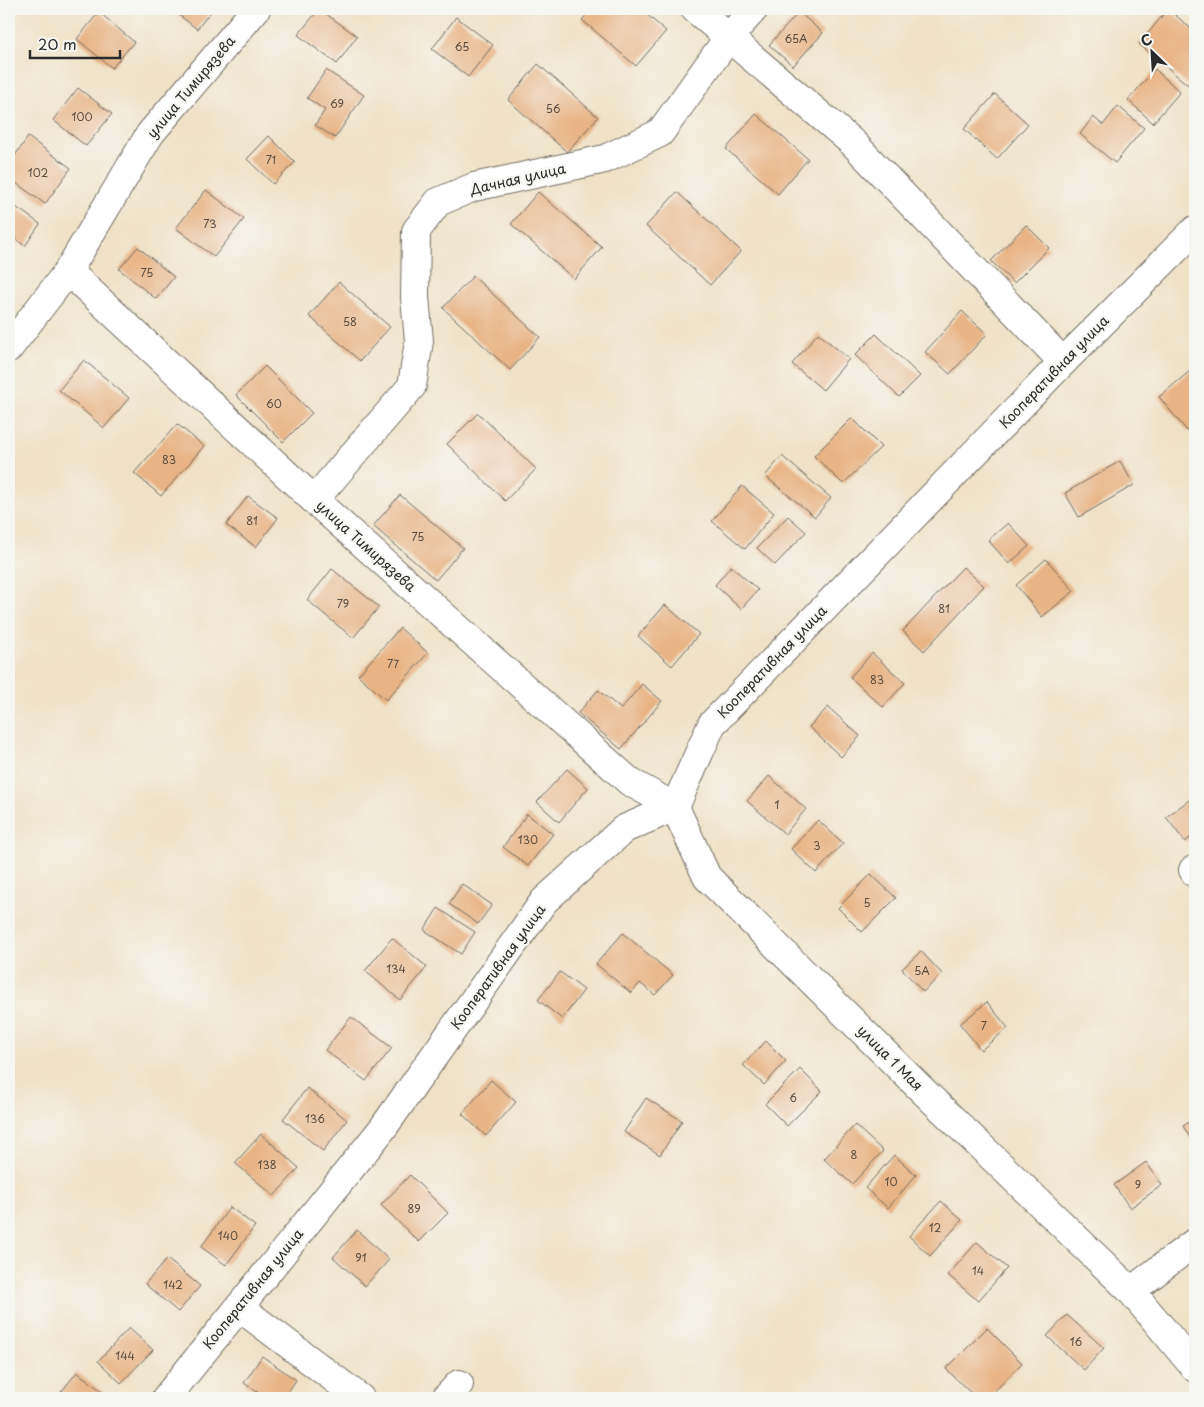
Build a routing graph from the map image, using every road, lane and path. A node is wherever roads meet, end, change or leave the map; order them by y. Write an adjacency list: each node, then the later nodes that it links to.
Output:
1 (256, 9): 6 (street, улица Тимирязева)
2 (695, 9): 4 (street)
3 (754, 9): 4 (street, Дачная улица)
4 (728, 38): 8 (street); 9 (street, Дачная улица)
5 (1195, 230): 8 (street, Кооперативная улица)
6 (68, 271): 7 (street, улица Тимирязева); 9 (street, улица Тимирязева)
7 (9, 348)
8 (1063, 362): 10 (street, Кооперативная улица)
9 (314, 500): 10 (street, улица Тимирязева)
10 (675, 807): 12 (street, улица 1 Мая); 13 (street, Кооперативная улица)
11 (1195, 1242): 12 (street)
12 (1131, 1290): 14 (street, улица 1 Мая)
13 (239, 1307): 15 (street, Кооперативная улица); 16 (street)
14 (1195, 1368)
15 (166, 1398)
16 (360, 1398)

